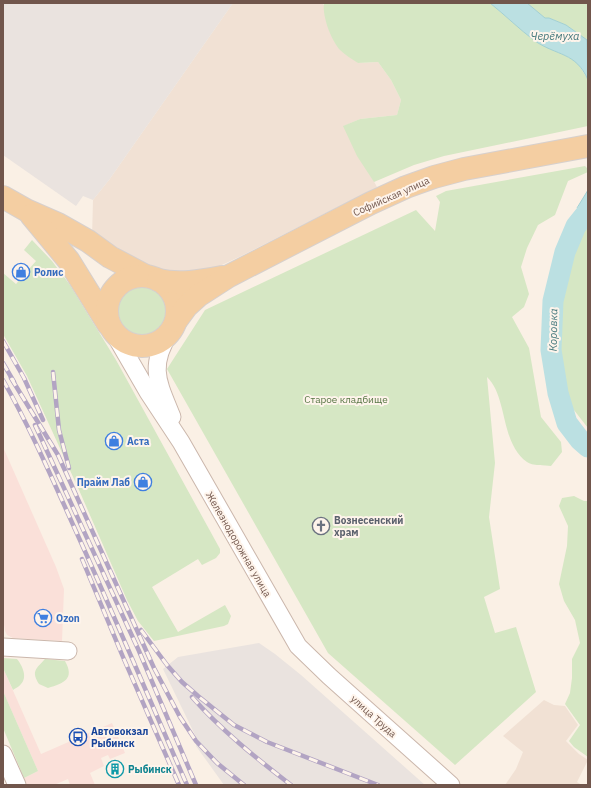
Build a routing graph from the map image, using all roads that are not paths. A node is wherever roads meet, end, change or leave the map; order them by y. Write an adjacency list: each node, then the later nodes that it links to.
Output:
1 (583, 147): 4 (main road, Софийская улица)
2 (3, 197): 3 (main road, Железнодорожная улица)
3 (28, 211): 5 (main road, Железнодорожная улица); 7 (main road, Железнодорожная улица)
4 (229, 276): 5 (main road, Софийская улица); 6 (main road, Софийская улица)
5 (152, 278): 6 (main road); 7 (main road)
6 (173, 326): 7 (main road); 8 (street, Железнодорожная улица)
7 (112, 329): 8 (street, Железнодорожная улица)
8 (181, 442): 9 (street, Железнодорожная улица)
9 (298, 646): 14 (street, улица Труда)
10 (9, 648): 11 (street)
11 (68, 651)
12 (3, 754): 13 (street)
13 (17, 785)
14 (451, 785)

